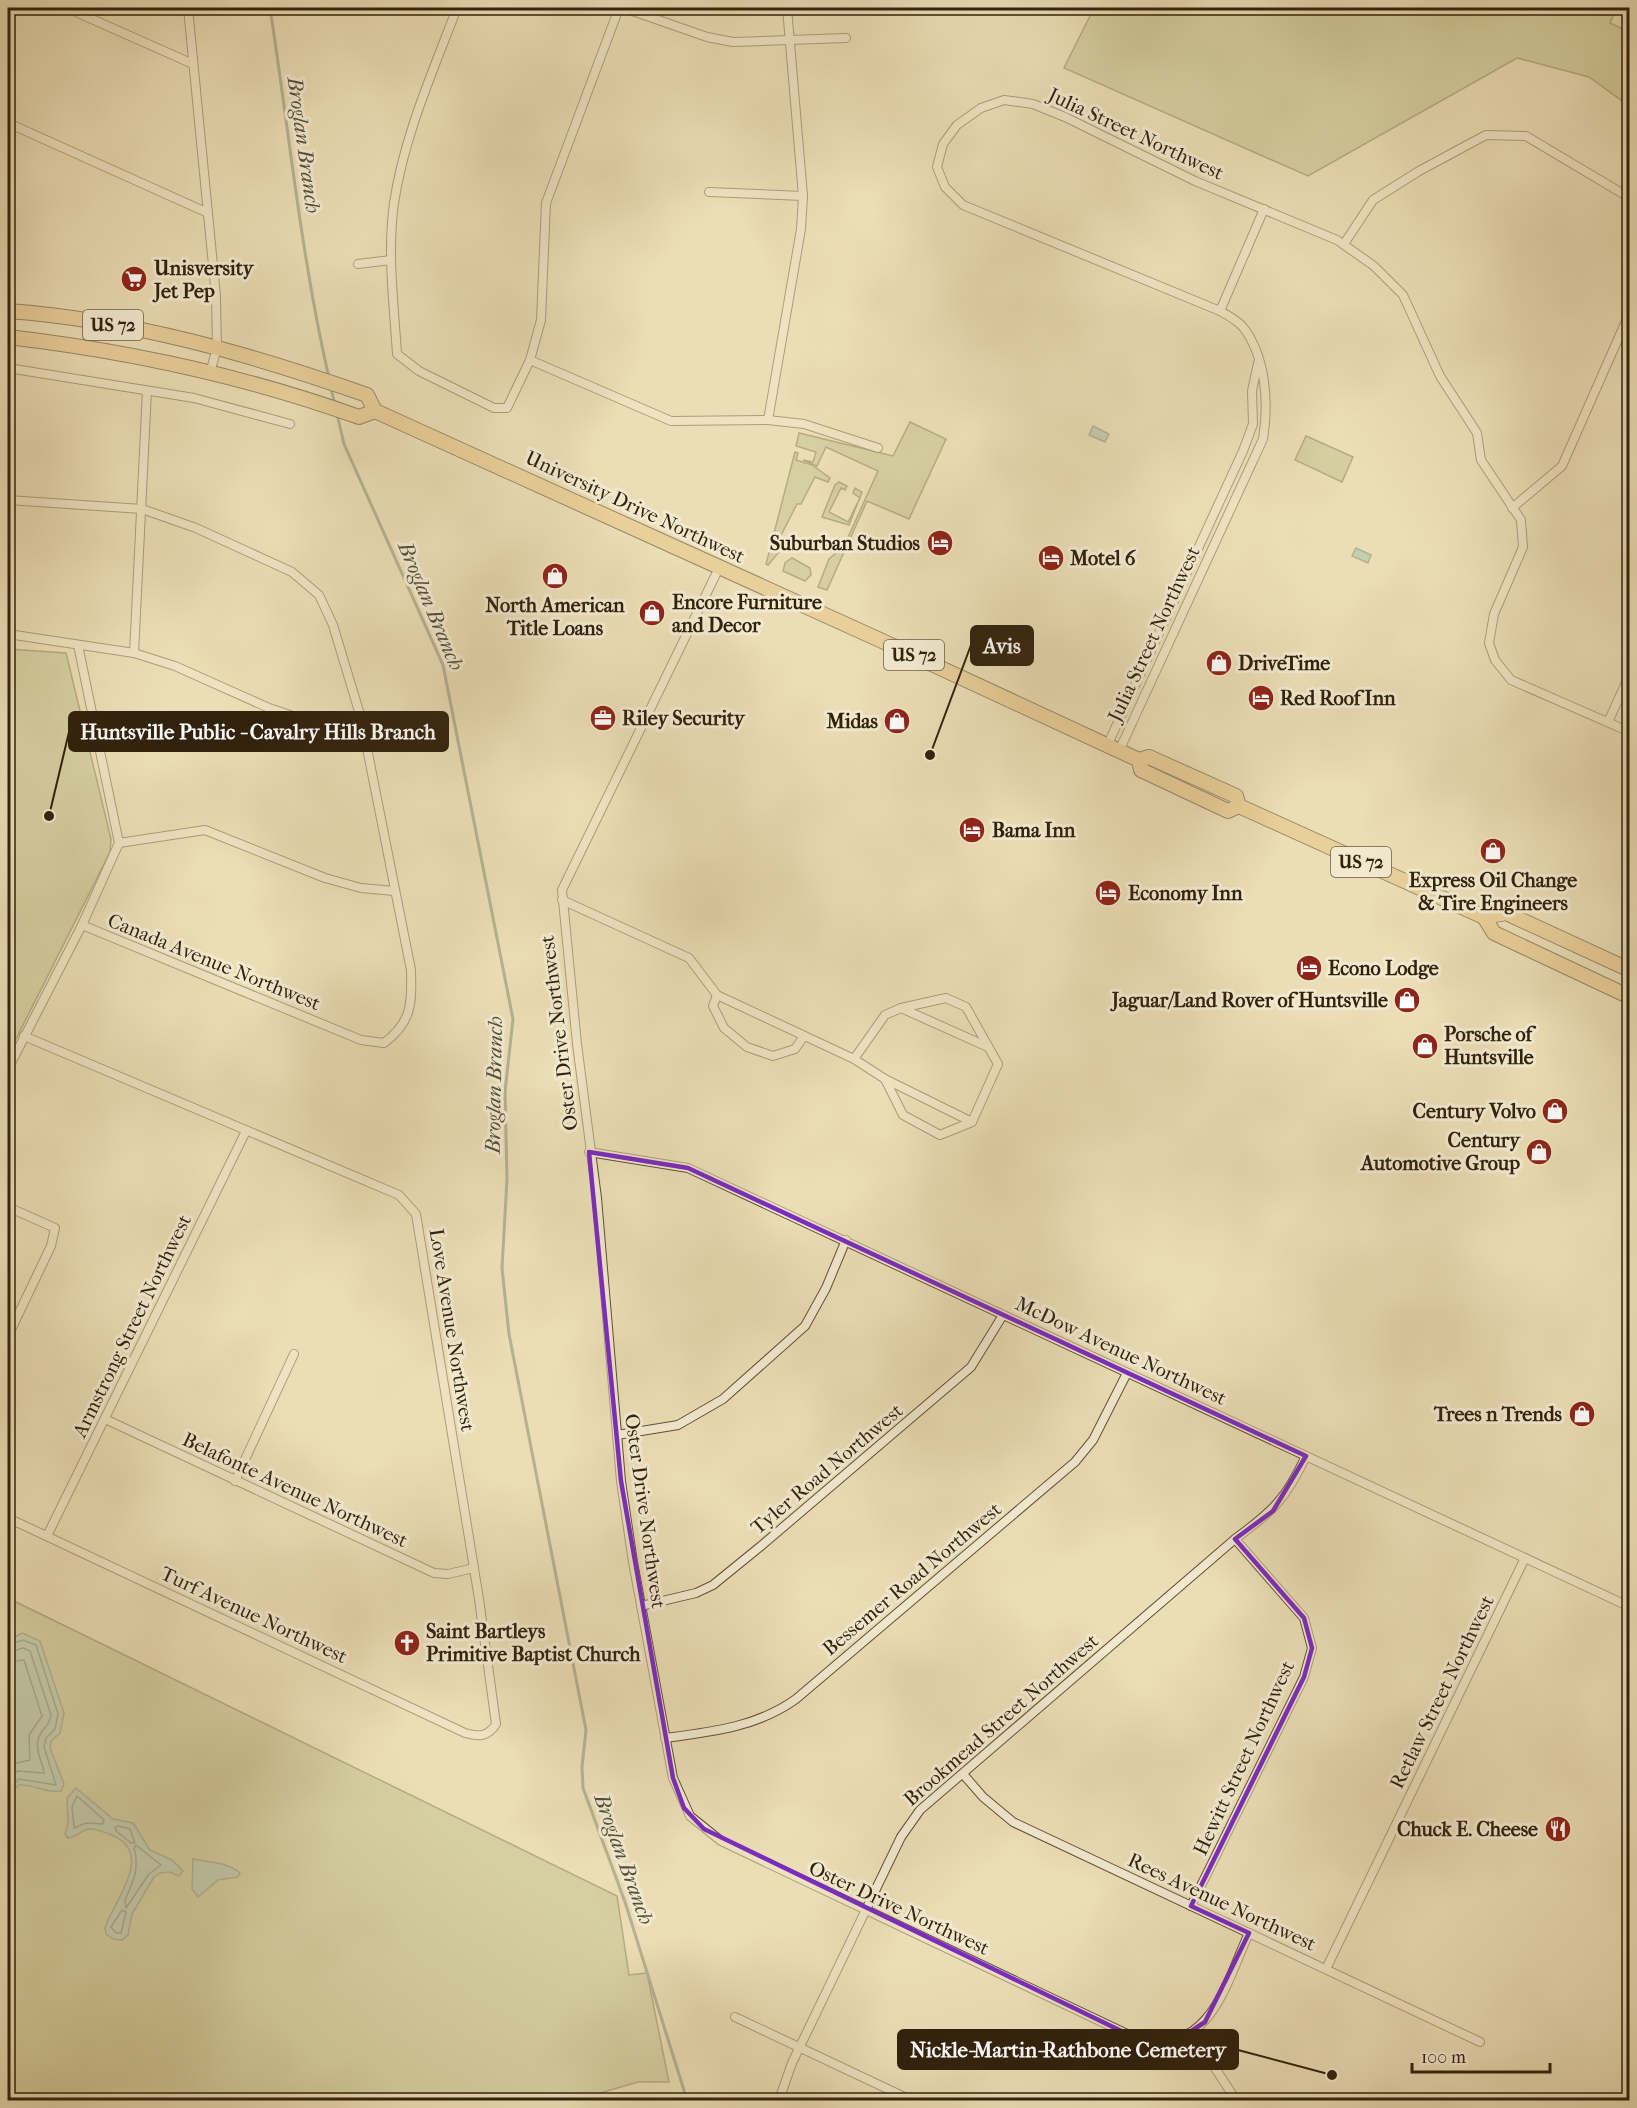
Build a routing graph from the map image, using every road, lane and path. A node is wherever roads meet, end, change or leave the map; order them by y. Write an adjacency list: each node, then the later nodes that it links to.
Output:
1 (67, 8): 9 (street)
2 (188, 8): 9 (street)
3 (457, 8): 17 (street)
4 (619, 8): 24 (street)
5 (624, 8): 8 (street)
6 (787, 8): 8 (street)
7 (846, 38): 8 (street)
8 (789, 40): 12 (street)
9 (193, 64): 15 (street)
10 (8, 123): 15 (street)
11 (709, 192): 12 (street)
12 (803, 196): 30 (street)
13 (1629, 198): 16 (street)
14 (1264, 210): 16 (street, Julia Street Northwest); 19 (street); 19 (street, Julia Street Northwest)
15 (208, 213): 23 (street)
16 (1344, 244): 34 (street, Julia Street Northwest)
17 (391, 260): 18 (street); 24 (street)
18 (358, 264)
19 (1220, 310): 25 (street, Julia Street Northwest)
20 (8, 311): 23 (highway, University Drive Northwest / US 72)
21 (1629, 312): 34 (street)
22 (8, 337): 27 (highway, University Drive Northwest / US 72)
23 (217, 348): 27 (street); 29 (highway, University Drive Northwest / US 72)
24 (530, 360): 30 (street)
25 (1258, 361): 44 (street, Julia Street Northwest); 44 (street, Julia Street Northwest)
26 (8, 368): 28 (street)
27 (210, 373): 29 (highway, University Drive Northwest / US 72)
28 (147, 391): 31 (street); 35 (street)
29 (375, 411): 36 (highway, University Drive Northwest / US 72)
30 (768, 420): 32 (street)
31 (290, 424)
32 (878, 448)
33 (8, 500): 35 (street)
34 (1512, 508): 42 (street, Julia Street Northwest)
35 (142, 509): 39 (street); 41 (street)
36 (719, 568): 44 (highway, University Drive Northwest / US 72); 47 (street, Oster Drive Northwest)
37 (8, 634): 38 (street)
38 (78, 645): 39 (street); 45 (street)
39 (134, 652): 41 (street)
40 (1629, 674): 42 (street)
41 (361, 718): 46 (street)
42 (1608, 722): 43 (street, Julia Street Northwest)
43 (1629, 732)
44 (1113, 748): 48 (highway, University Drive Northwest / US 72)
45 (119, 843): 46 (street); 49 (street)
46 (394, 891): 49 (street, Canada Avenue Northwest)
47 (562, 900): 51 (street); 62 (street, Oster Drive Northwest)
48 (1484, 917): 50 (highway, University Drive Northwest / US 72); 52 (highway, University Drive Northwest / US 72)
49 (82, 925): 54 (street)
50 (1629, 970)
51 (717, 994): 55 (street); 55 (street)
52 (1629, 997)
53 (901, 1008): 56 (street); 56 (street); 57 (street)
54 (24, 1036): 58 (street); 61 (street, Love Avenue Northwest)
55 (804, 1036): 57 (street)
56 (988, 1047): 60 (street)
57 (854, 1059): 59 (street)
58 (8, 1069)
59 (885, 1079): 60 (street); 60 (street)
60 (972, 1122)
61 (246, 1131): 69 (street, Armstrong Street Northwest); 77 (street, Love Avenue Northwest)
62 (589, 1152): 64 (street, McDow Avenue Northwest); 70 (street, Oster Drive Northwest)
63 (8, 1207): 66 (street)
64 (846, 1240): 65 (street, McDow Avenue Northwest); 70 (street)
65 (1003, 1315): 68 (street, McDow Avenue Northwest); 78 (street, Tyler Road Northwest)
66 (8, 1336)
67 (294, 1354): 72 (street)
68 (1127, 1373): 71 (street, McDow Avenue Northwest); 81 (street, Bessemer Road Northwest)
69 (105, 1419): 72 (street, Belafonte Avenue Northwest); 74 (street, Armstrong Street Northwest)
70 (617, 1435): 78 (street, Oster Drive Northwest)
71 (1306, 1456): 75 (street, Brookmead Street Northwest); 76 (street, McDow Avenue Northwest)
72 (235, 1481): 77 (street, Belafonte Avenue Northwest)
73 (8, 1518): 74 (street, Turf Avenue Northwest)
74 (47, 1536): 80 (street, Turf Avenue Northwest)
75 (1235, 1539): 82 (street, Brookmead Street Northwest); 83 (street, Hewitt Street Northwest)
76 (1525, 1558): 79 (street, McDow Avenue Northwest); 86 (street, Retlaw Street Northwest)
77 (474, 1568): 80 (street, Love Avenue Northwest)
78 (641, 1606): 81 (street, Oster Drive Northwest)
79 (1629, 1607)
80 (488, 1733)
81 (665, 1738): 84 (street, Oster Drive Northwest)
82 (963, 1774): 83 (street, Rees Avenue Northwest); 84 (street, Brookmead Street Northwest)
83 (1191, 1906): 85 (street, Rees Avenue Northwest)
84 (866, 1911): 88 (street, Oster Drive Northwest); 90 (street, Brookmead Street Northwest)
85 (1249, 1933): 86 (street, Rees Avenue Northwest); 88 (street, Oster Drive Northwest)
86 (1326, 1969): 89 (street, Rees Avenue Northwest)
87 (735, 2017): 90 (street)
88 (1192, 2033): 93 (street)
89 (1480, 2042)
90 (800, 2048): 91 (street, Brookmead Street Northwest); 92 (street)
91 (779, 2100)
92 (911, 2100)
93 (1236, 2100)

